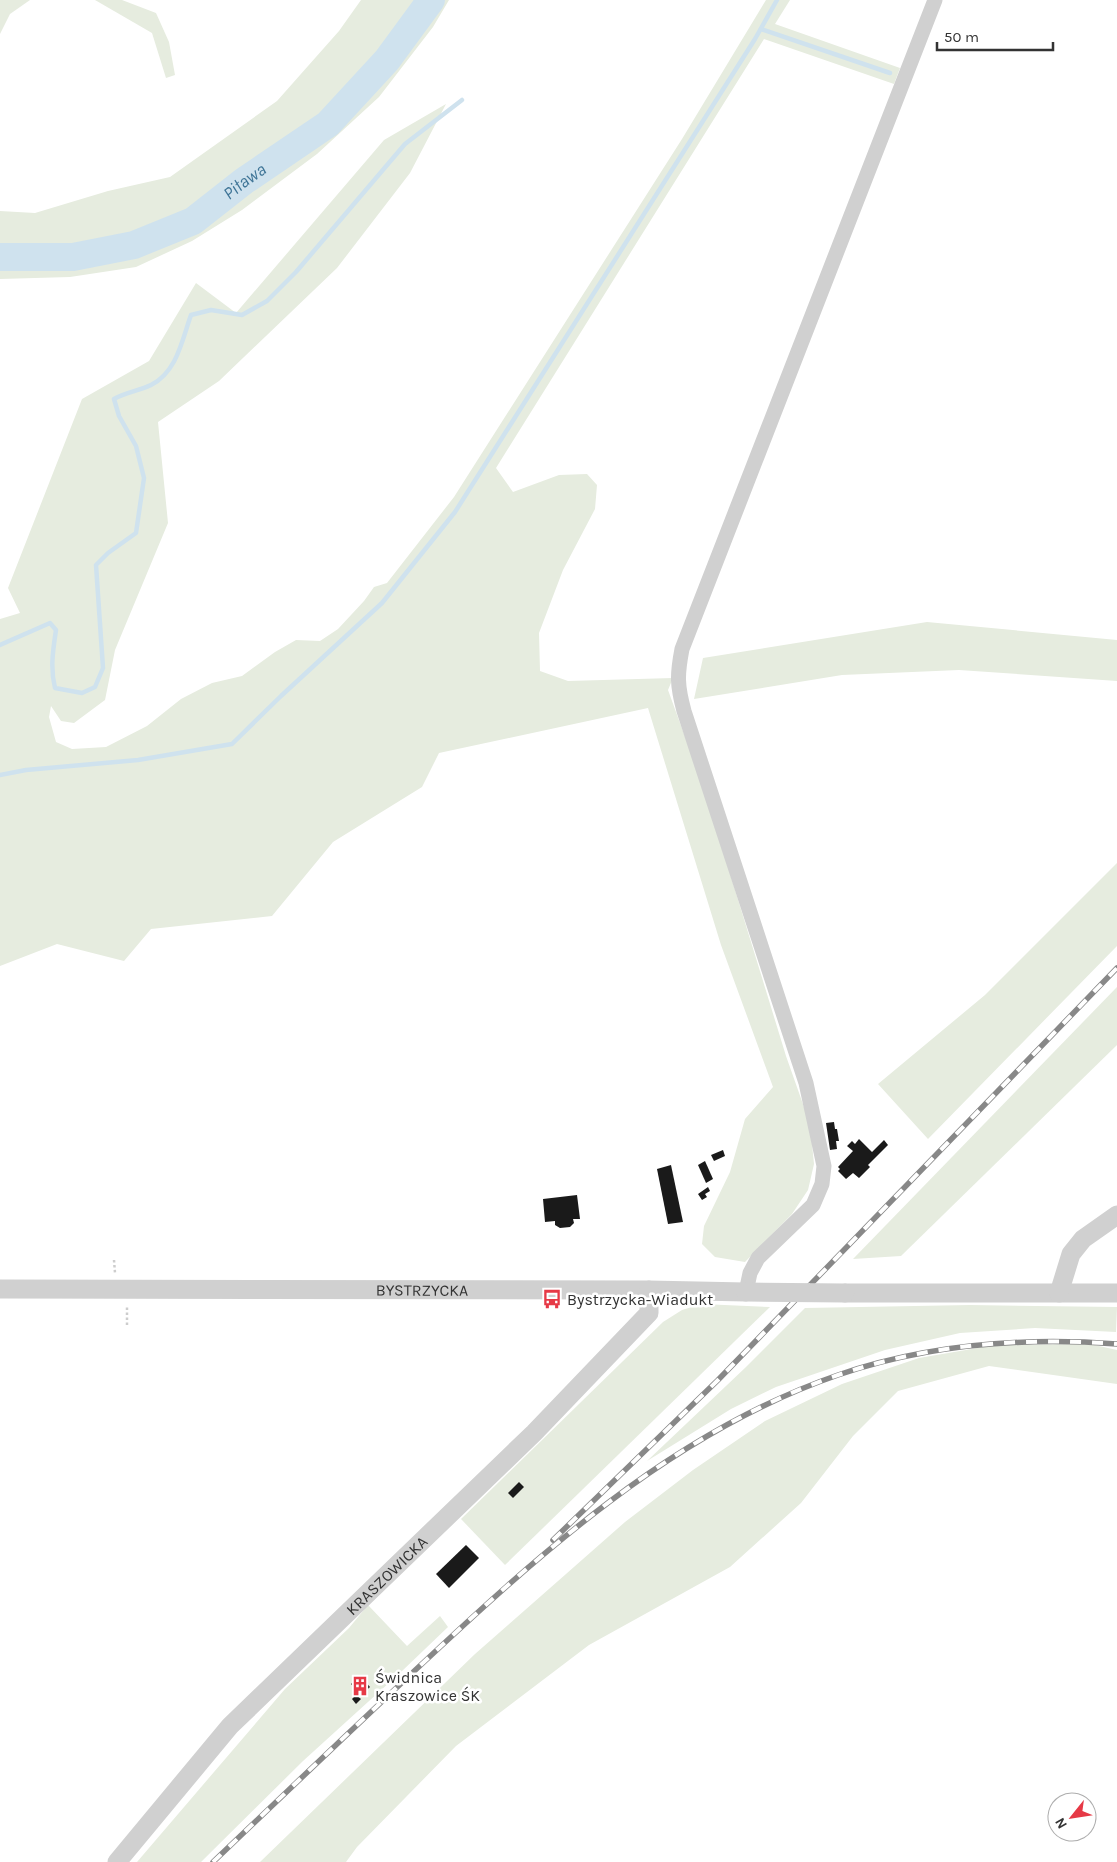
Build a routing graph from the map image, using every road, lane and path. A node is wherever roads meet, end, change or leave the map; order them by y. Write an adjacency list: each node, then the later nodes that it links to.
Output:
1 (935, 0): 5 (street)
2 (1117, 1214): 6 (street)
3 (0, 1289): 4 (street, BYSTRZYCKA)
4 (649, 1290): 5 (street, BYSTRZYCKA); 8 (street, KRASZOWICKA)
5 (746, 1292): 6 (street, BYSTRZYCKA, bridge)
6 (1059, 1293): 7 (street, BYSTRZYCKA)
7 (1117, 1293)
8 (117, 1862)

